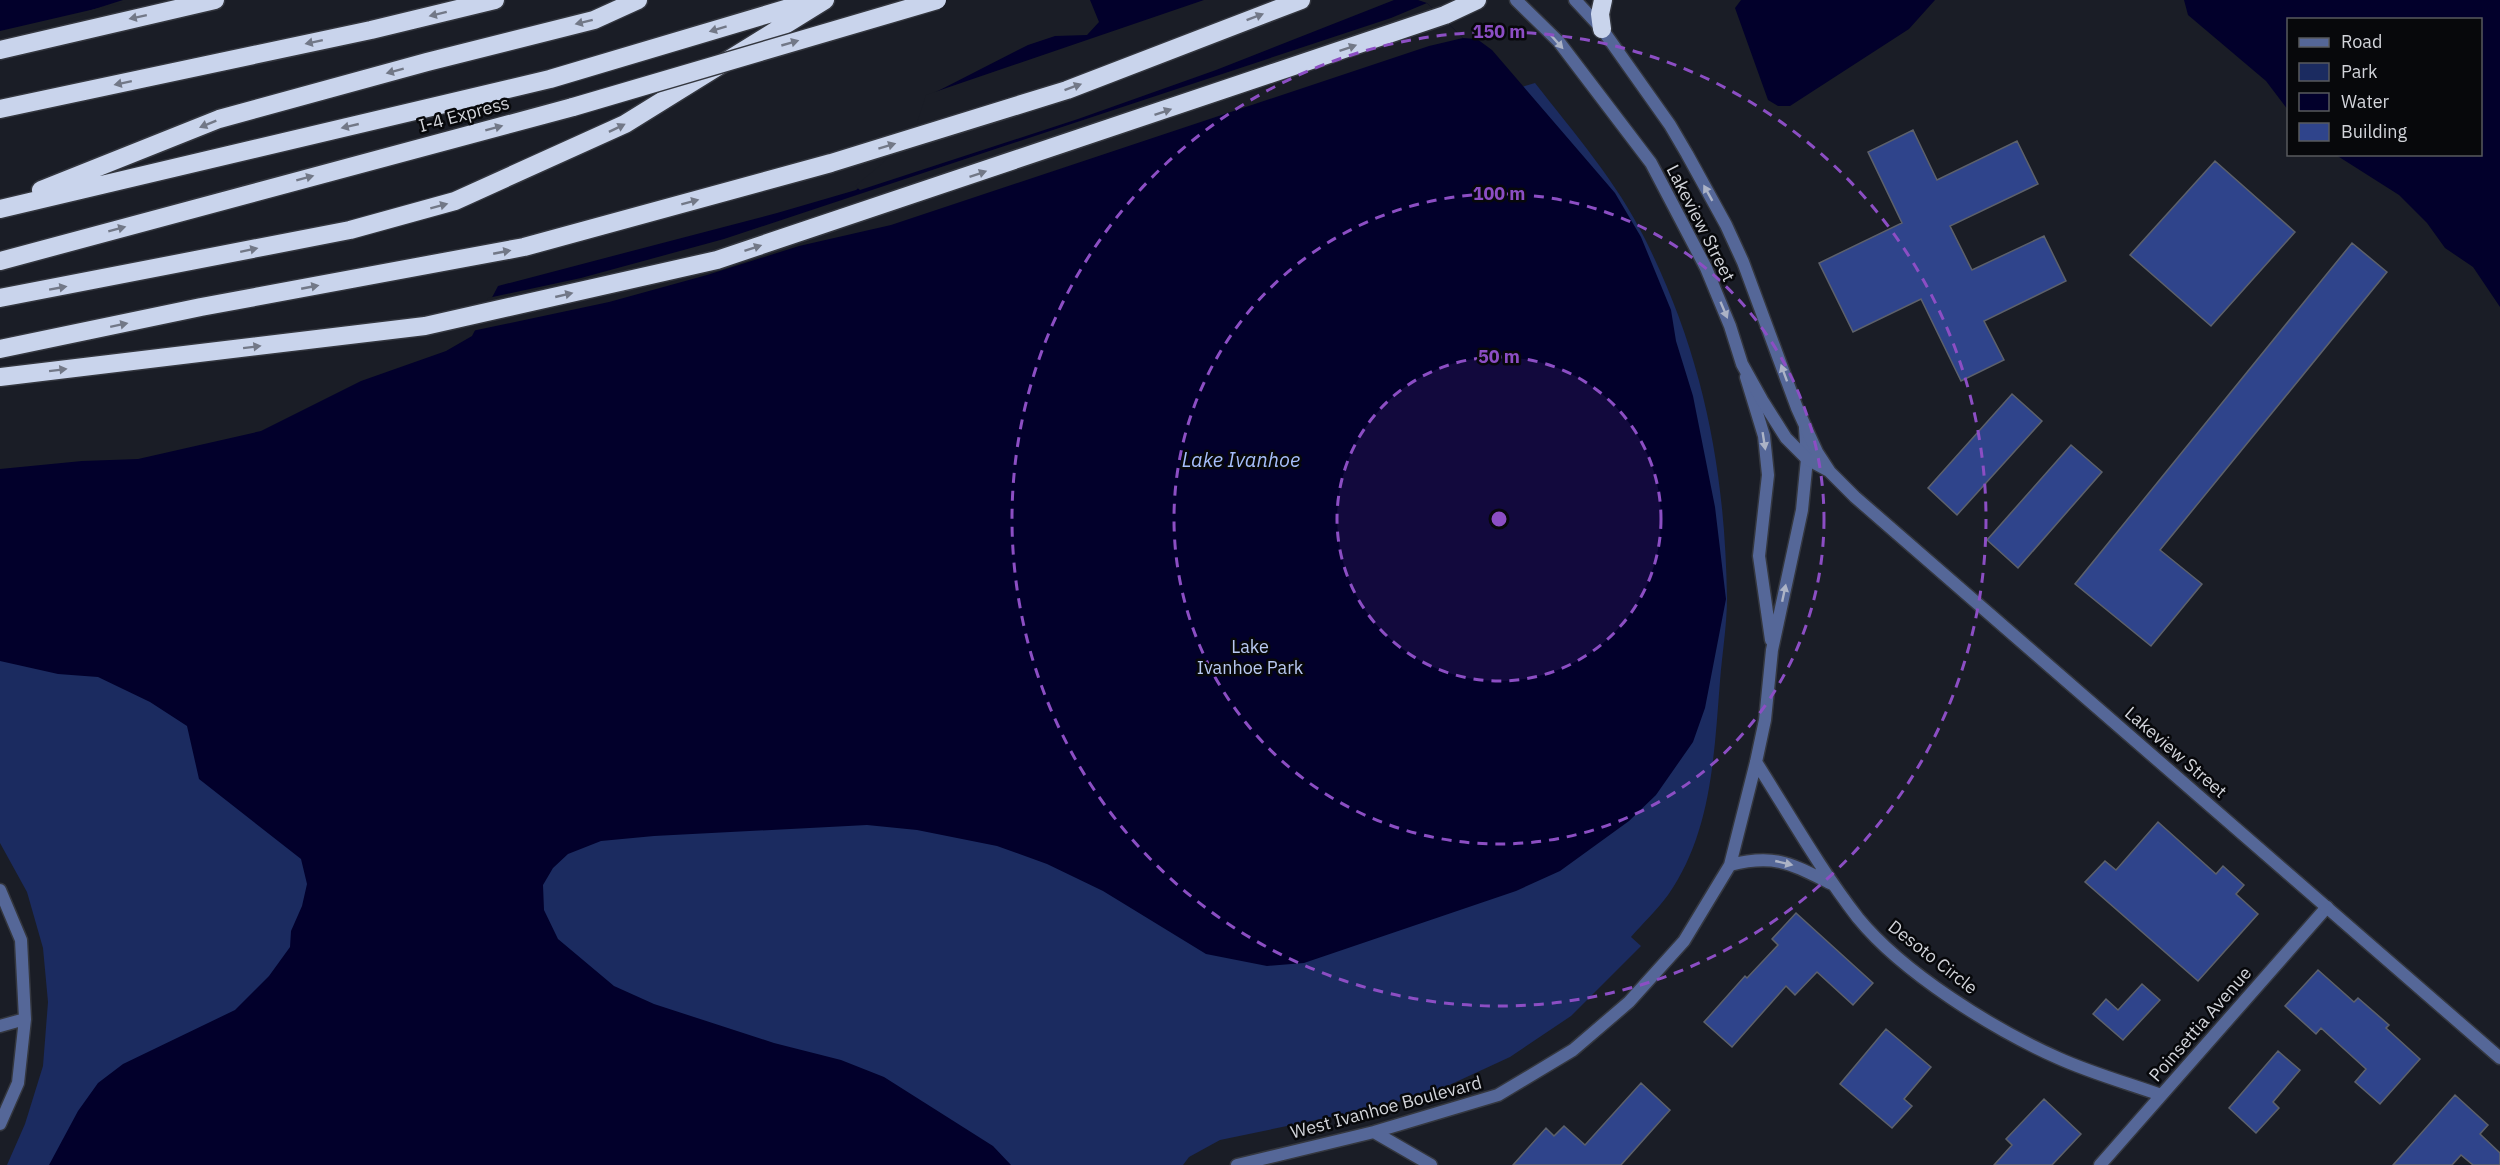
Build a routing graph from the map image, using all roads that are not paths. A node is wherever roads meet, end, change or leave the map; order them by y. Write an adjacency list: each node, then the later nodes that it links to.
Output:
1 (215, 0): 13 (highway, one-way to 13)
2 (495, 0): 14 (highway, one-way to 14)
3 (638, 0): 15 (highway, one-way to 15)
4 (814, 0): 15 (highway, I-4 Express, one-way to 15)
5 (825, 0): 17 (highway, one-way to 5)
6 (937, 0): 16 (highway, I-4 Express, one-way to 6, bridge)
7 (1300, 0): 18 (highway, one-way to 7)
8 (1477, 0): 20 (highway, one-way to 8)
9 (1516, 0): 19 (street, Lakeview Street, one-way to 19)
10 (1575, 0): 12 (street, Lakeview Street)
11 (1602, 0): 12 (highway)
12 (1602, 29): 21 (street, Lakeview Street, one-way to 12)
13 (0, 50)
14 (0, 109)
15 (0, 208)
16 (0, 261)
17 (0, 298)
18 (0, 350)
19 (1742, 364): 22 (street, Lakeview Street); 24 (street, West Ivanhoe Boulevard, one-way to 24)
20 (0, 377)
21 (1805, 427): 22 (street, West Ivanhoe Boulevard); 23 (street, Lakeview Street)
22 (1807, 459): 23 (street, Lakeview Street); 24 (street, West Ivanhoe Boulevard, one-way to 22)
23 (1830, 472): 29 (street, Lakeview Street)
24 (1772, 650): 25 (street, West Ivanhoe Boulevard)
25 (1756, 762): 26 (street, West Ivanhoe Boulevard); 27 (street, Desoto Circle)
26 (1730, 865): 27 (street, one-way to 27); 35 (street, West Ivanhoe Boulevard)
27 (1834, 885): 33 (street, Desoto Circle)
28 (0, 890): 30 (street)
29 (2327, 907): 32 (street, Lakeview Street); 33 (street, Poinsettia Avenue)
30 (25, 1019): 31 (street); 34 (street)
31 (0, 1026)
32 (2500, 1058)
33 (2161, 1095): 38 (street, Poinsettia Avenue)
34 (0, 1124)
35 (1374, 1132): 36 (street, West Ivanhoe Boulevard); 37 (street)
36 (1237, 1165)
37 (1431, 1165)
38 (2100, 1165)

